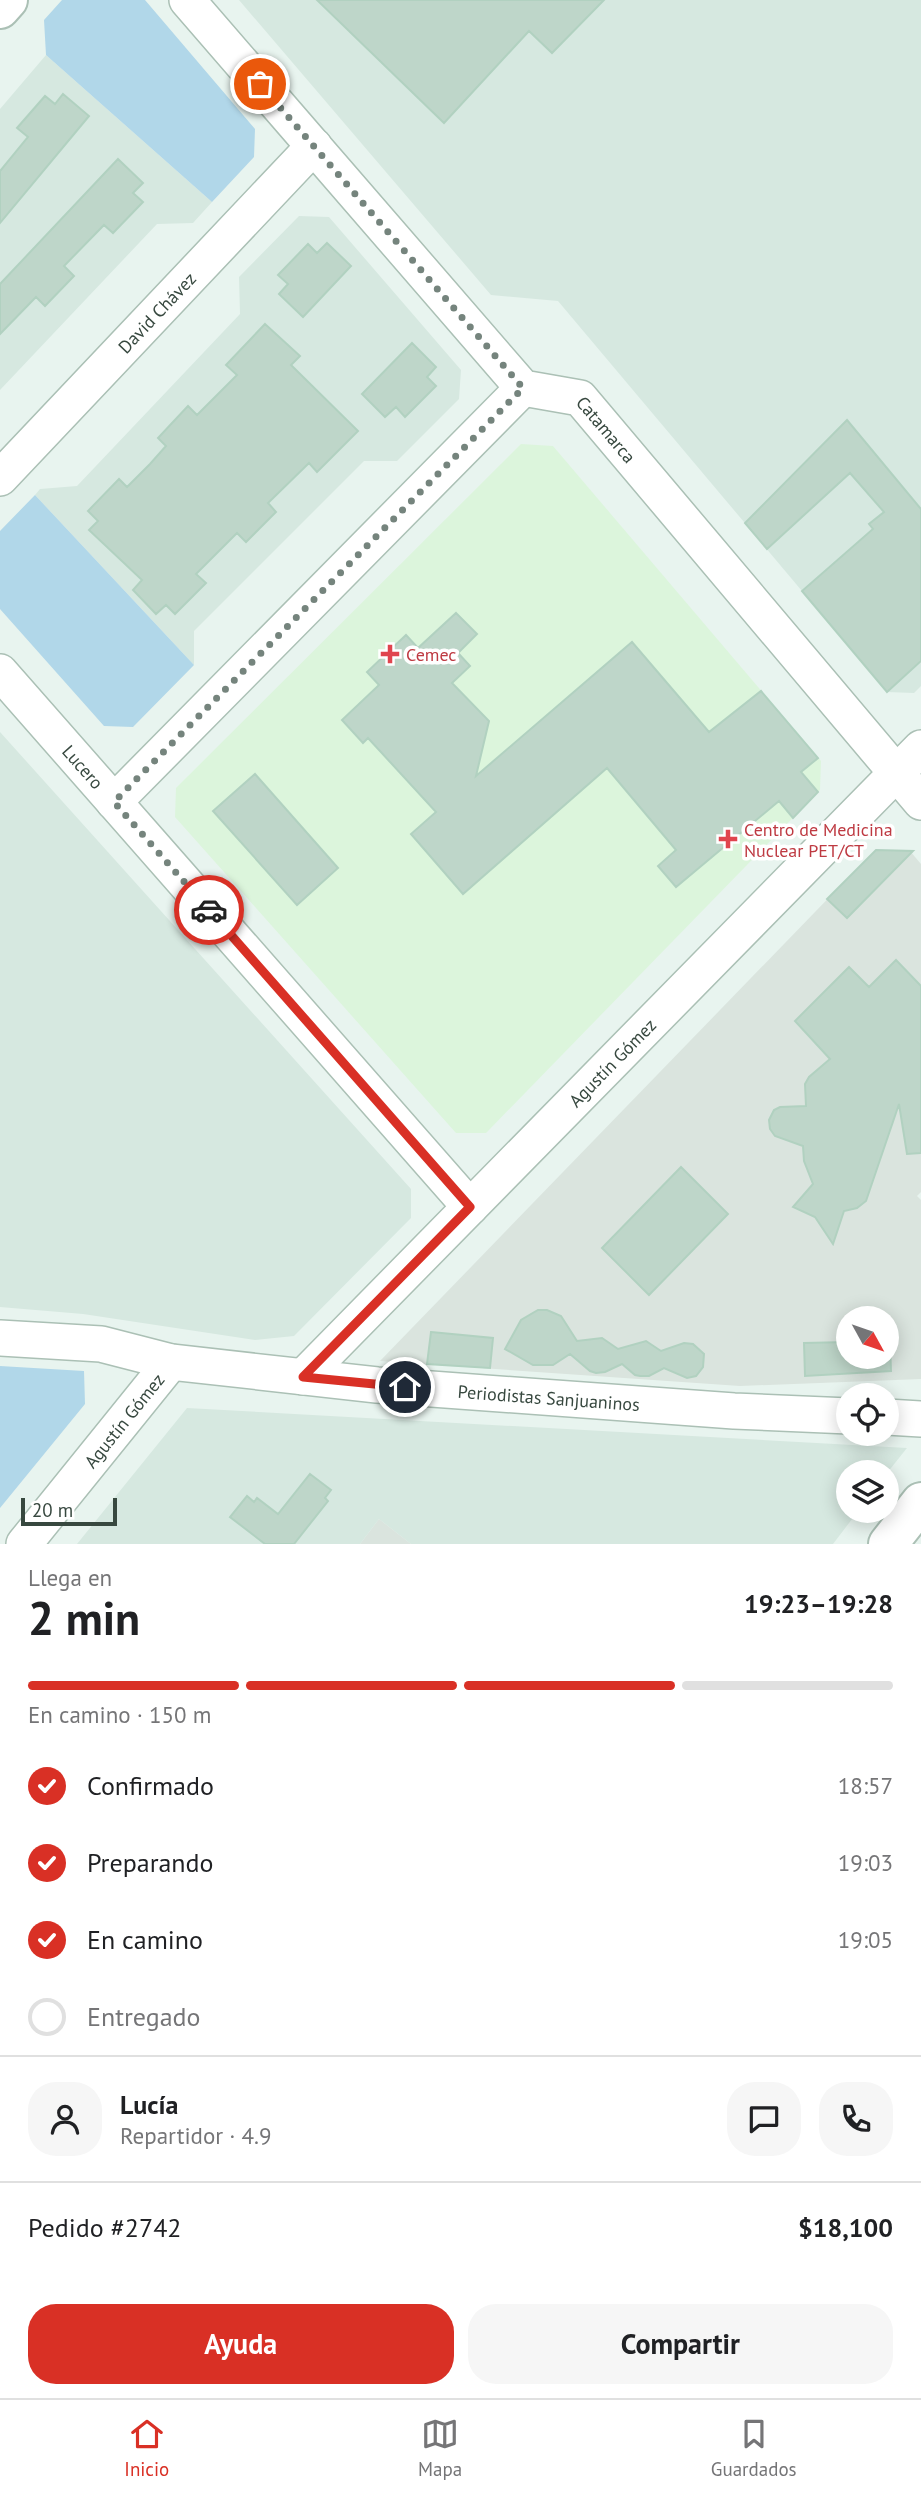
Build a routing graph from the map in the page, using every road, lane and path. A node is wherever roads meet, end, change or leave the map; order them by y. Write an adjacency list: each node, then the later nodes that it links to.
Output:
1 (8, 0): 3 (street)
2 (187, 0): 4 (street)
3 (0, 9)
4 (314, 146): 5 (street); 6 (street, David Chávez)
5 (523, 388): 9 (street, Catamarca); 10 (street)
6 (0, 478)
7 (0, 672): 10 (street, Lucero)
8 (921, 748): 9 (street, Agustín Gómez)
9 (897, 773): 11 (street, Catamarca); 12 (street, Agustín Gómez)
10 (114, 802): 12 (street, Lucero)
11 (921, 802)
12 (470, 1207): 15 (street, Agustín Gómez)
13 (0, 1338): 14 (street, Periodistas Sanjuaninos)
14 (172, 1362): 15 (street, Periodistas Sanjuaninos); 20 (street, Agustín Gómez)
15 (303, 1377): 16 (street, Periodistas Sanjuaninos)
16 (836, 1415)
17 (899, 1418): 18 (street)
18 (921, 1419)
19 (921, 1502): 21 (street)
20 (24, 1544)
21 (888, 1544)

